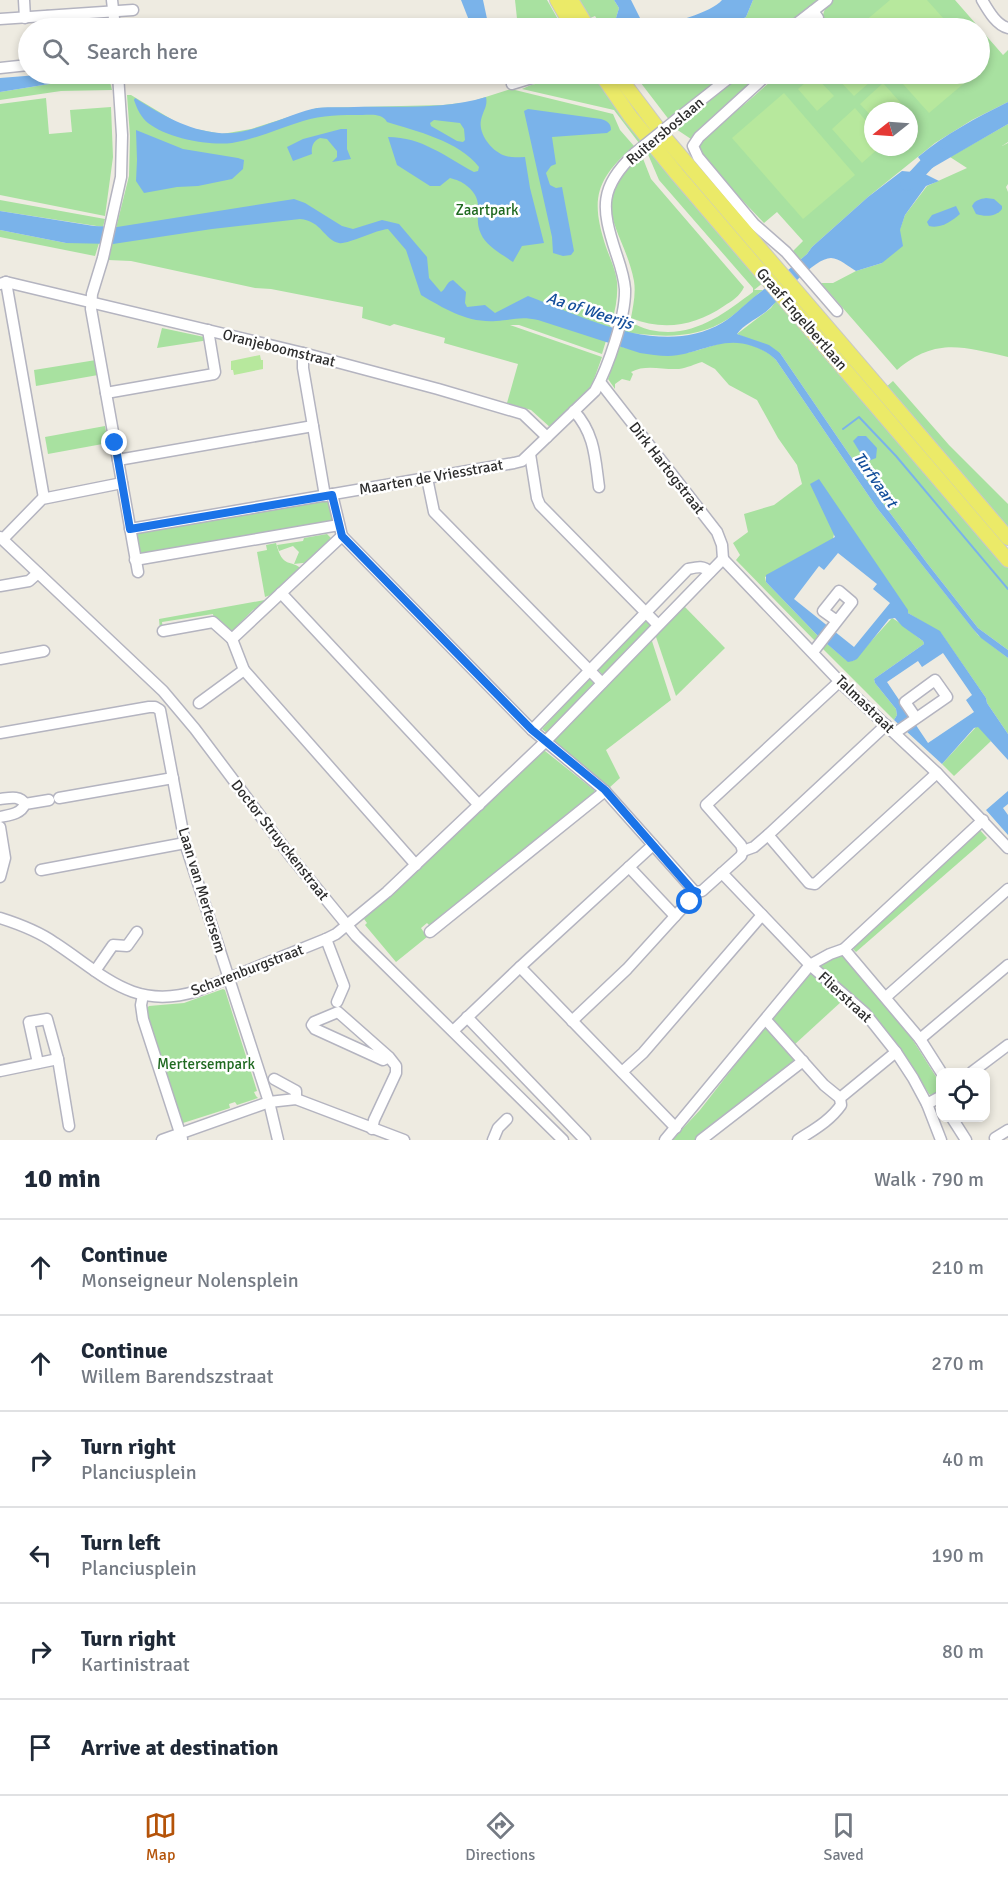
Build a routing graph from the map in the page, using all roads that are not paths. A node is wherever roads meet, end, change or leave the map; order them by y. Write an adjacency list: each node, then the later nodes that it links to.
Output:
1 (24, 0): 10 (street)
2 (556, 0): 11 (main road)
3 (571, 0): 12 (main road)
4 (827, 0): 8 (street)
5 (982, 0): 17 (street)
6 (113, 6): 7 (street); 9 (street)
7 (133, 10)
8 (813, 11): 13 (street); 14 (street)
9 (48, 16): 10 (street)
10 (25, 18)
11 (567, 18)
12 (582, 18)
13 (804, 18)
14 (818, 18)
15 (18, 19): 16 (street)
16 (0, 20)
17 (1008, 28)
18 (18, 66): 19 (street)
19 (0, 68)
20 (119, 84): 28 (street)
21 (608, 84): 25 (main road, Graaf Engelbertlaan)
22 (625, 84): 25 (main road, Graaf Engelbertlaan)
23 (721, 84): 31 (street, Ruitersboslaan, bridge)
24 (757, 84): 29 (street, Graaf Engelbertlaan)
25 (776, 279): 27 (main road, Graaf Engelbertlaan)
26 (3, 283): 28 (street, Oranjeboomstraat); 44 (street)
27 (787, 291): 49 (main road, Graaf Engelbertlaan); 52 (main road, Graaf Engelbertlaan)
28 (91, 302): 30 (street, Oranjeboomstraat); 34 (street)
29 (837, 311)
30 (208, 330): 32 (street, Oranjeboomstraat); 34 (street)
31 (615, 336): 33 (street, Maarten de Vriesstraat)
32 (303, 353): 36 (street); 37 (street, Oranjeboomstraat)
33 (600, 382): 35 (street, Maarten de Vriesstraat); 50 (street, Dirk Hartogstraat)
34 (106, 393): 39 (street)
35 (574, 411): 37 (street, Maarten de Vriesstraat); 42 (street)
36 (313, 426): 39 (street); 43 (street)
37 (547, 437): 38 (street, Maarten de Vriesstraat)
38 (530, 454): 40 (street, Maarten de Vriesstraat); 58 (street)
39 (118, 460): 41 (street)
40 (427, 478): 43 (street, Maarten de Vriesstraat); 67 (street)
41 (122, 483): 44 (street); 46 (street)
42 (599, 487)
43 (329, 495): 45 (street); 46 (street, Maarten de Vriesstraat)
44 (44, 498): 48 (street)
45 (339, 525): 47 (street); 51 (street)
46 (130, 529): 51 (street)
47 (342, 536): 57 (street); 73 (street)
48 (1, 538): 55 (street, Doctor Struyckenstraat)
49 (1008, 538)
50 (723, 559): 54 (street, Scharenburgstraat); 64 (street, Talmastraat)
51 (135, 560): 53 (street)
52 (1008, 560)
53 (138, 572)
54 (710, 572): 58 (street); 59 (street, Scharenburgstraat)
55 (38, 573): 56 (street); 101 (street, Doctor Struyckenstraat)
56 (0, 586)
57 (281, 593): 62 (street); 82 (street)
58 (646, 613): 59 (street); 67 (street)
59 (658, 625): 69 (street, Scharenburgstraat)
60 (834, 625): 64 (street)
61 (163, 631): 62 (street)
62 (232, 639): 66 (street)
63 (44, 651): 65 (street)
64 (813, 652): 68 (street, Talmastraat)
65 (0, 659)
66 (244, 670): 70 (street); 91 (street)
67 (590, 671): 69 (street); 73 (street)
68 (840, 681): 72 (street, Talmastraat); 90 (street)
69 (602, 684): 76 (street, Scharenburgstraat)
70 (199, 703)
71 (914, 720): 74 (street)
72 (886, 725): 74 (street, Talmastraat); 86 (street)
73 (532, 730): 76 (street)
74 (898, 730): 77 (street, Talmastraat)
75 (0, 734): 78 (street, Laan van Mertersem)
76 (545, 742): 79 (street); 82 (street, Scharenburgstraat)
77 (937, 773): 84 (street, Talmastraat); 86 (street)
78 (173, 778): 81 (street); 87 (street, Laan van Mertersem)
79 (605, 790): 88 (street); 103 (street)
80 (0, 799): 81 (street)
81 (25, 804): 83 (street)
82 (478, 805): 91 (street, Scharenburgstraat)
83 (0, 817)
84 (983, 820): 89 (street, Talmastraat); 105 (street)
85 (0, 827): 95 (street)
86 (768, 835): 90 (street)
87 (185, 843): 93 (street); 110 (street, Laan van Mertersem)
88 (653, 845): 92 (street); 97 (street)
89 (1008, 848)
90 (743, 851): 94 (street)
91 (416, 865): 101 (street, Scharenburgstraat)
92 (629, 867): 99 (street); 108 (street)
93 (41, 870)
94 (722, 873): 97 (street); 98 (street, Flierstraat)
95 (0, 877)
96 (1008, 889): 112 (street)
97 (697, 892): 99 (street)
98 (762, 915): 106 (street, Flierstraat); 128 (street)
99 (675, 916): 116 (street)
100 (0, 918): 109 (street, Scharenburgstraat)
101 (346, 926): 104 (street, Scharenburgstraat); 117 (street, Doctor Struyckenstraat)
102 (137, 932): 109 (street)
103 (429, 932)
104 (326, 939): 110 (street, Scharenburgstraat); 113 (street)
105 (844, 949): 106 (street); 112 (street)
106 (810, 965): 115 (street); 120 (street, Flierstraat)
107 (1008, 965): 118 (street)
108 (520, 967): 114 (street); 116 (street)
109 (95, 971): 111 (street, Scharenburgstraat)
110 (230, 977): 111 (street, Scharenburgstraat); 133 (street, Laan van Mertersem)
111 (142, 995): 141 (street)
112 (886, 997): 118 (street)
113 (337, 1002)
114 (467, 1017): 117 (street); 148 (street)
115 (766, 1020): 123 (street); 138 (street)
116 (572, 1021): 128 (street)
117 (453, 1031): 147 (street, Doctor Struyckenstraat)
118 (920, 1039): 125 (street)
119 (1008, 1045): 126 (street)
120 (896, 1052): 130 (street); 134 (street, Flierstraat)
121 (389, 1057): 121 (street); 139 (street)
122 (58, 1059): 124 (street); 124 (street); 137 (street)
123 (803, 1060): 130 (street); 150 (street)
124 (38, 1063): 127 (street)
125 (938, 1068)
126 (977, 1068)
127 (0, 1071)
128 (622, 1072): 138 (street)
129 (273, 1079): 131 (street)
130 (840, 1098): 151 (street)
131 (296, 1099): 133 (street); 139 (street)
132 (936, 1099): 134 (street)
133 (269, 1102): 141 (street); 144 (street, Laan van Mertersem)
134 (927, 1104): 152 (street, Flierstraat)
135 (507, 1119): 146 (street)
136 (955, 1122): 153 (street)
137 (69, 1126)
138 (676, 1128): 149 (street)
139 (372, 1129): 145 (street)
140 (1008, 1130): 142 (street)
141 (181, 1137): 143 (street)
142 (995, 1138)
143 (162, 1140)
144 (278, 1140)
145 (404, 1140)
146 (493, 1140)
147 (563, 1140)
148 (585, 1140)
149 (665, 1140)
150 (702, 1140)
151 (798, 1140)
152 (941, 1140)
153 (966, 1140)

